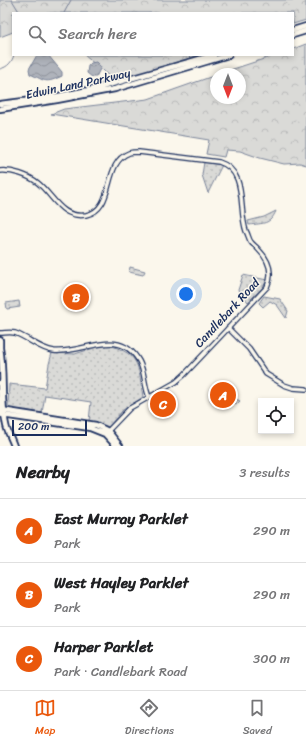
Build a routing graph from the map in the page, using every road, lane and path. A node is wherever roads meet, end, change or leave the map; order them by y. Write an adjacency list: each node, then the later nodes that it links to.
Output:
1 (306, 26): 2 (main road)
2 (294, 30)
3 (306, 31): 4 (main road)
4 (294, 35)
5 (210, 56): 7 (main road, Edwin Land Parkway)
6 (226, 56): 8 (main road, Edwin Land Parkway)
7 (0, 104)
8 (0, 109)
9 (0, 171): 10 (street, Candlebark Road)
10 (228, 328): 17 (street); 18 (street, Candlebark Road)
11 (0, 332): 18 (street)
12 (0, 340): 13 (main road)
13 (0, 348): 14 (main road); 16 (main road)
14 (0, 353)
15 (0, 361): 16 (main road)
16 (2, 386): 19 (main road)
17 (306, 389)
18 (149, 397): 20 (street, Candlebark Road)
19 (3, 413): 20 (main road); 21 (main road); 22 (main road)
20 (107, 433): 23 (main road); 24 (main road)
21 (11, 446)
22 (14, 446)
23 (116, 446)
24 (120, 446)

